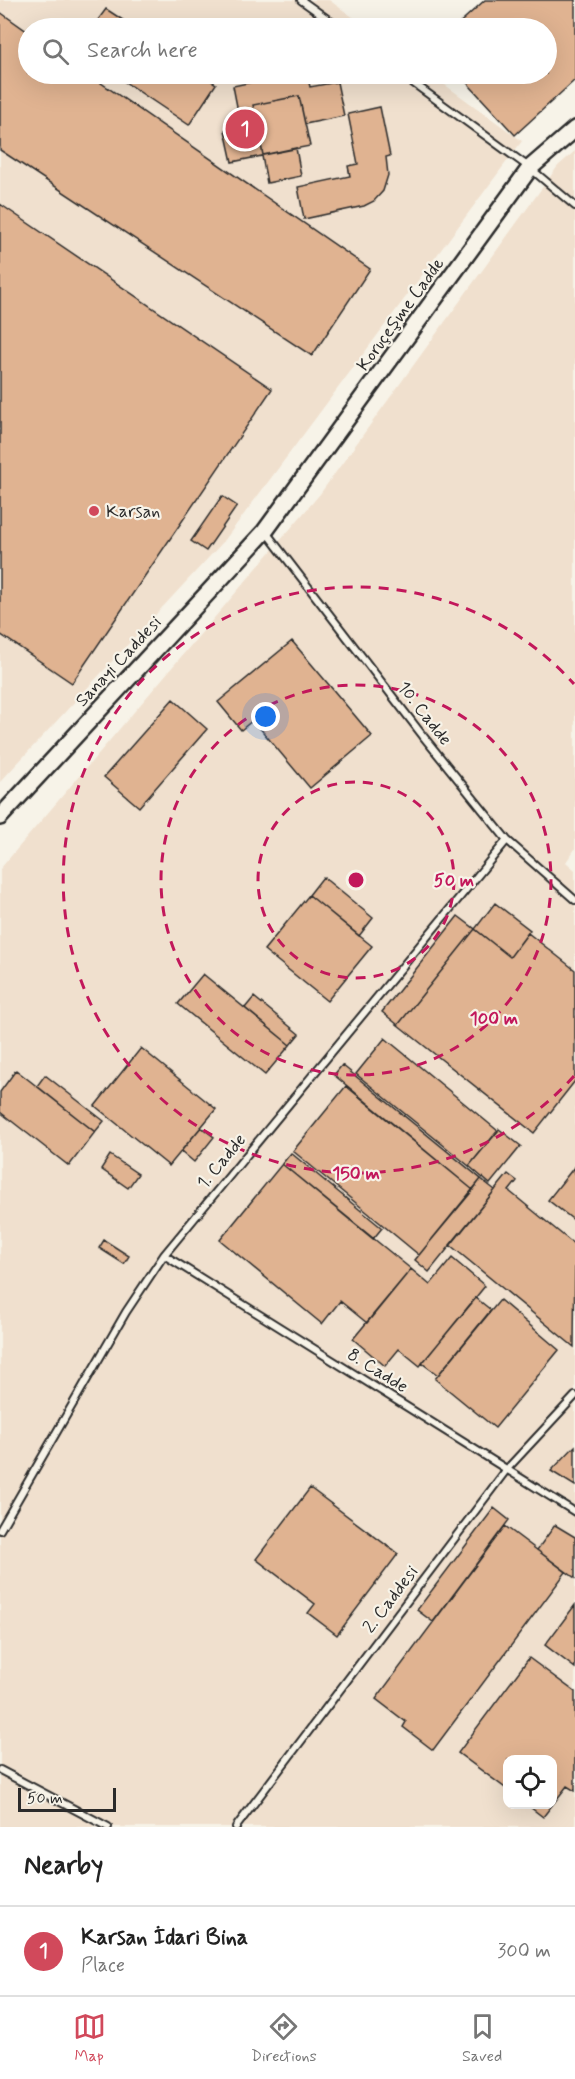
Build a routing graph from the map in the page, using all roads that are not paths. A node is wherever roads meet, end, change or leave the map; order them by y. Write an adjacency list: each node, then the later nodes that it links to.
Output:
1 (301, 0): 2 (lane)
2 (326, 18)
3 (415, 84): 5 (lane)
4 (575, 129): 5 (street, Koruçeşme Cadde)
5 (530, 168): 6 (lane); 7 (street, Koruçeşme Cadde)
6 (575, 206)
7 (265, 531): 8 (street, Sanayi Caddesi); 9 (lane, 10. Cadde)
8 (0, 817)
9 (507, 840): 10 (lane, 10. Cadde); 11 (lane, 1. Cadde)
10 (575, 900)
11 (164, 1255): 13 (lane, 8. Cadde); 15 (lane, 1. Cadde)
12 (575, 1395): 13 (lane, 2. Caddesi)
13 (507, 1469): 14 (lane, 8. Cadde); 18 (lane, 2. Caddesi)
14 (575, 1512)
15 (0, 1530)
16 (0, 1770): 17 (lane)
17 (108, 1827)
18 (236, 1827)

